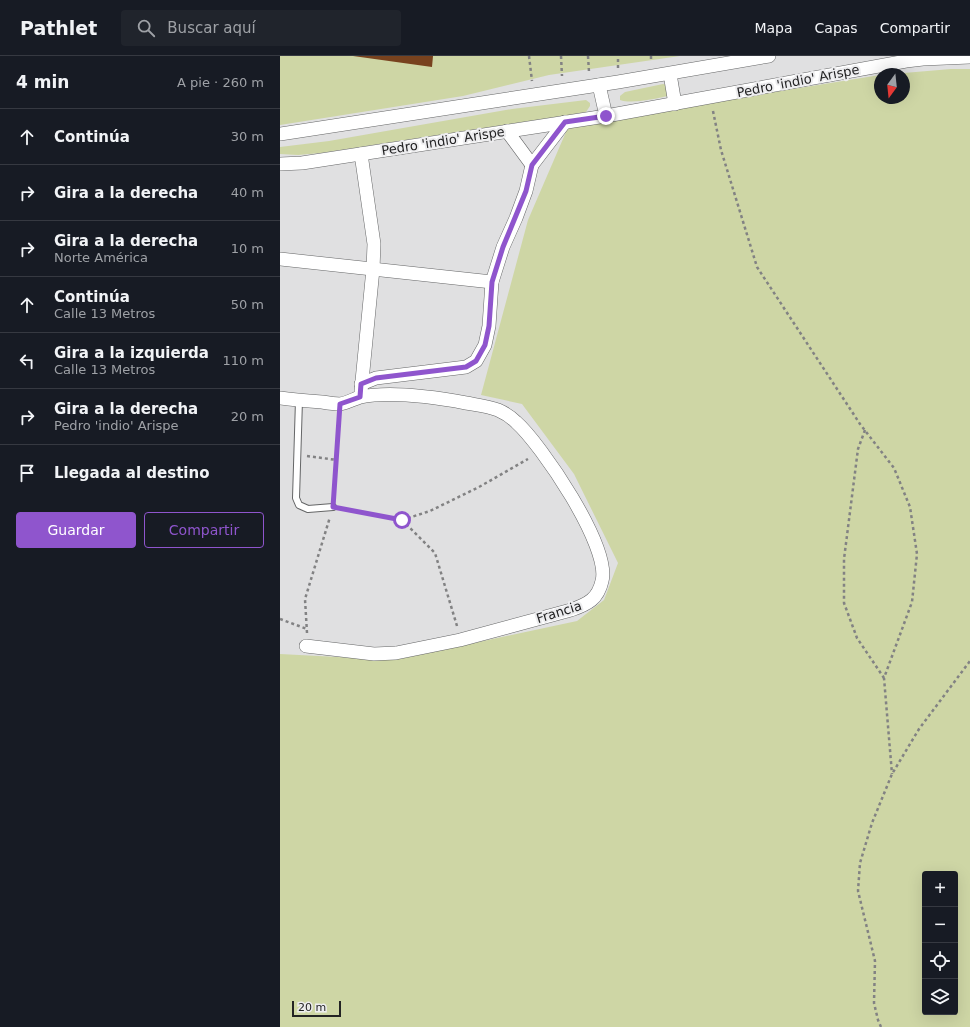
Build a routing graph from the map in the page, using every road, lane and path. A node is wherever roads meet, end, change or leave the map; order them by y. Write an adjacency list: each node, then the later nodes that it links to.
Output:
1 (529, 56): 9 (path)
2 (561, 56): 8 (path)
3 (769, 56): 5 (street)
4 (970, 57): 10 (street, Pedro 'indio' Arispe)
5 (717, 61): 6 (street)
6 (670, 74): 7 (street); 11 (street)
7 (599, 85): 8 (street); 12 (street)
8 (563, 90): 9 (street)
9 (534, 95): 15 (street)
10 (710, 97): 11 (street, Pedro 'indio' Arispe); 27 (path)
11 (675, 104): 12 (street, Pedro 'indio' Arispe)
12 (606, 116): 13 (street, Pedro 'indio' Arispe)
13 (565, 122): 14 (street, Pedro 'indio' Arispe); 18 (street)
14 (508, 131): 16 (street, Pedro 'indio' Arispe); 18 (street)
15 (280, 134)
16 (361, 154): 17 (street, Pedro 'indio' Arispe); 20 (street)
17 (280, 164)
18 (532, 165): 21 (street)
19 (280, 259): 20 (street)
20 (373, 268): 21 (street); 22 (street)
21 (492, 282): 22 (street)
22 (361, 384): 23 (street)
23 (360, 397): 26 (street); 28 (street, Francia)
24 (280, 398): 25 (street)
25 (299, 400): 26 (street); 29 (lane)
26 (340, 404): 30 (path)
27 (865, 430): 38 (path); 38 (path)
28 (541, 451): 32 (path); 35 (street, Francia)
29 (296, 454): 30 (path); 31 (lane)
30 (337, 460): 31 (path)
31 (333, 507): 32 (path); 34 (path)
32 (402, 520): 35 (path)
33 (280, 618): 34 (path)
34 (308, 630): 36 (path)
35 (460, 640): 36 (street, Francia)
36 (306, 646)
37 (970, 661): 39 (path)
38 (884, 678): 39 (path)
39 (892, 774): 40 (path)
40 (881, 1027)

